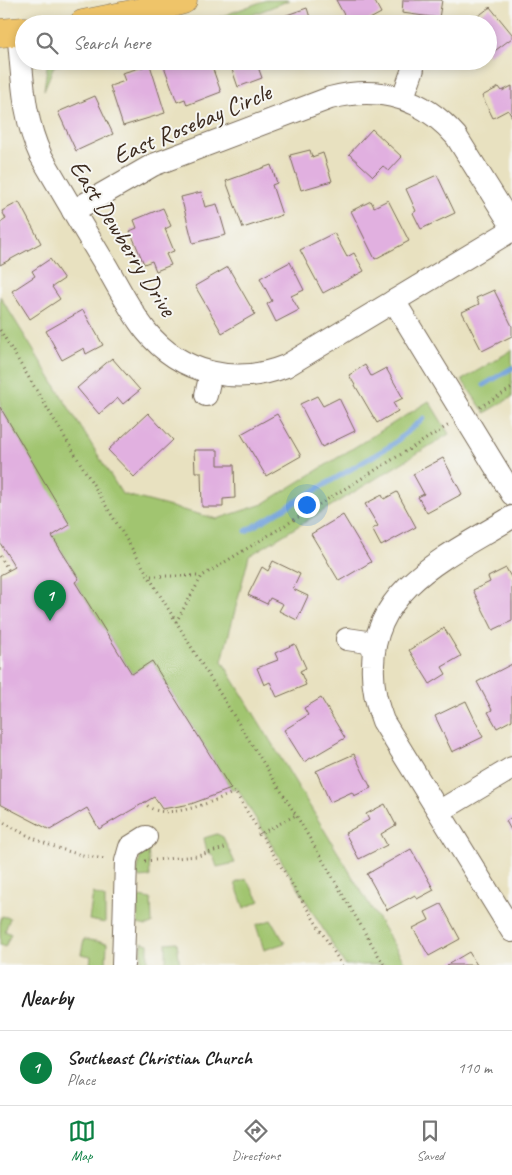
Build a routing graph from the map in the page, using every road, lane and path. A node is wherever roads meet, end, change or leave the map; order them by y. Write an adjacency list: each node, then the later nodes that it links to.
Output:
1 (183, 0): 2 (main road)
2 (127, 15)
3 (19, 70): 6 (street, East Dewberry Drive)
4 (412, 70): 5 (street)
5 (403, 98): 6 (street, East Rosebay Circle); 7 (street, East Rosebay Circle)
6 (73, 212): 9 (street, East Dewberry Drive)
7 (512, 226)
8 (512, 230): 9 (street, East Dewberry Drive)
9 (394, 301): 14 (street)
10 (0, 330): 18 (path)
11 (512, 388): 12 (path)
12 (478, 408)
13 (450, 424): 19 (path)
14 (512, 494)
15 (512, 517): 22 (street)
16 (0, 556): 17 (path)
17 (9, 571)
18 (150, 576): 19 (path); 20 (path)
19 (202, 576): 20 (path)
20 (176, 622): 26 (path)
21 (347, 638): 22 (street)
22 (374, 643): 25 (street)
23 (512, 768): 25 (street)
24 (144, 802): 28 (path)
25 (440, 811): 33 (street)
26 (296, 815): 28 (path); 36 (path)
27 (0, 820): 31 (path)
28 (259, 834): 35 (path)
29 (146, 837): 34 (street)
30 (228, 847): 32 (path)
31 (110, 860)
32 (139, 862)
33 (512, 931)
34 (122, 965)
35 (342, 965)
36 (384, 965)

